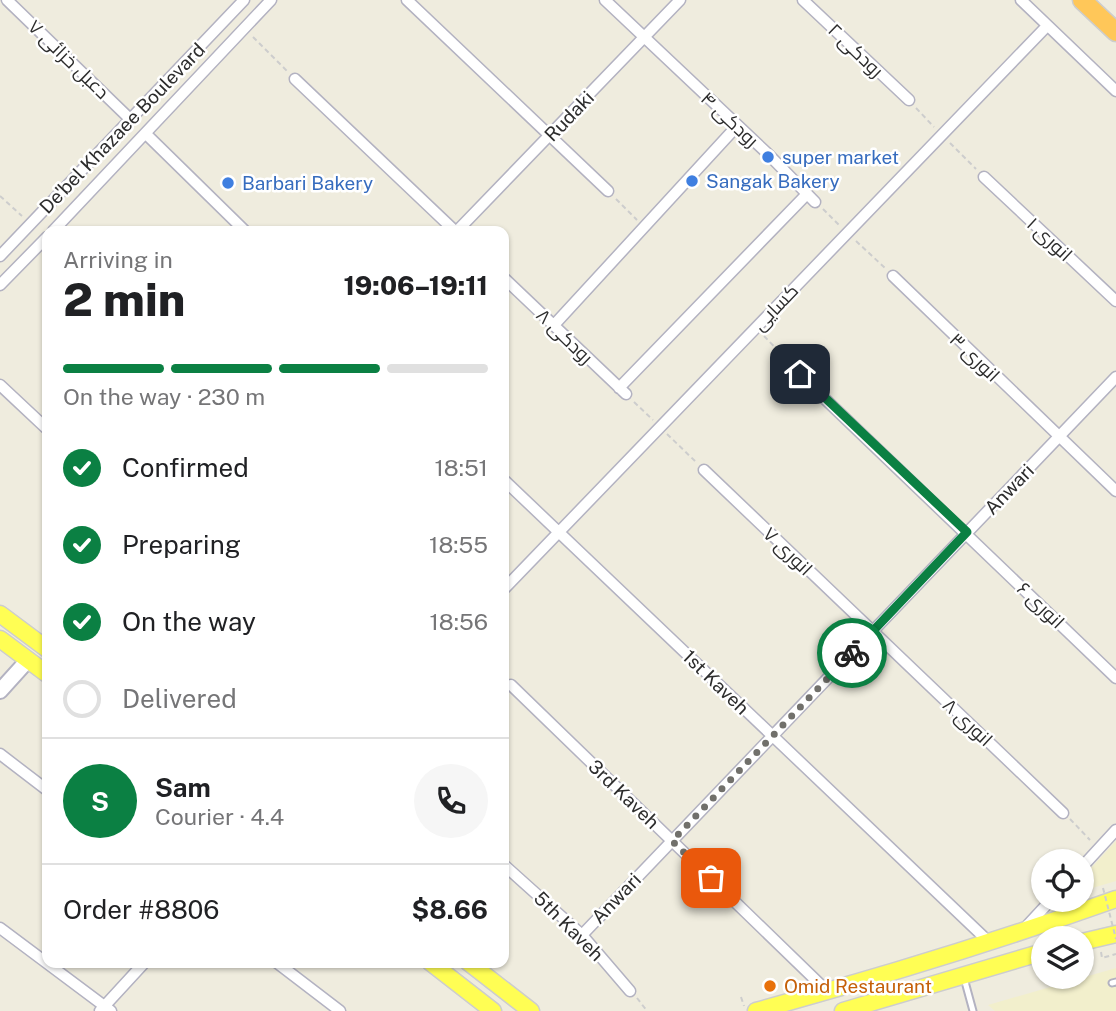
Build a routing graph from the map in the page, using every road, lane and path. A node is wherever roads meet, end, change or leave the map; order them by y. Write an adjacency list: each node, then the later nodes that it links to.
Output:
1 (7, 0): 17 (street, دعبل خزائی ۷)
2 (244, 0): 17 (street, De'bel Khazaee Boulevard)
3 (271, 0): 11 (street, De'bel Khazaee Boulevard)
4 (407, 0): 20 (street)
5 (605, 0): 13 (street, رودکی ۴)
6 (680, 0): 13 (street, Rudaki)
7 (803, 0): 16 (street, رودکی ۲)
8 (1021, 0): 10 (street)
9 (1082, 0): 12 (highway)
10 (1047, 26): 15 (street); 39 (street, کسایی)
11 (244, 29): 14 (path); 19 (street, De'bel Khazaee Boulevard)
12 (1116, 32)
13 (643, 38): 18 (street, رودکی ۴); 20 (street, Rudaki)
14 (295, 79): 29 (street)
15 (1116, 91)
16 (909, 100)
17 (130, 119): 26 (street, De'bel Khazaee Boulevard)
18 (737, 126): 23 (street, رودکی ۴); 31 (street)
19 (146, 134): 27 (street, De'bel Khazaee Boulevard); 28 (street)
20 (550, 135): 22 (street); 30 (street, Rudaki)
21 (984, 177): 37 (street, انوری ۱)
22 (608, 191): 31 (path)
23 (807, 194): 25 (street, رودکی ۴); 38 (street, رودکی ۸)
24 (0, 196): 26 (path)
25 (816, 202)
26 (30, 224): 33 (street, De'bel Khazaee Boulevard)
27 (57, 226)
28 (240, 226)
29 (451, 226)
30 (461, 226)
31 (644, 227): 38 (street)
32 (42, 241): 36 (street, De'bel Khazaee Boulevard)
33 (0, 256)
34 (893, 276): 44 (street, انوری ۳)
35 (509, 283): 38 (street, رودکی ۸)
36 (0, 285)
37 (1116, 301)
38 (554, 325)
39 (756, 328): 40 (path); 48 (street, کسایی)
40 (800, 374): 49 (street, انوری ۶)
41 (1116, 377): 44 (street, Anwari)
42 (0, 385): 43 (street)
43 (42, 424)
44 (1058, 437): 47 (street, انوری ۳); 49 (street, Anwari)
45 (704, 470): 52 (street, انوری ۷)
46 (509, 485): 48 (street, 1st Kaveh)
47 (1116, 491)
48 (559, 532): 50 (street, کسایی); 60 (street, 1st Kaveh)
49 (967, 532): 52 (street, Anwari); 57 (street, انوری ۶)
50 (509, 584)
51 (0, 614): 54 (main road)
52 (872, 632): 60 (street, Anwari); 63 (street, انوری ۸)
53 (0, 639): 55 (main road)
54 (42, 644)
55 (28, 660): 56 (main road); 59 (street)
56 (42, 670)
57 (1116, 678)
58 (510, 685): 65 (street, 3rd Kaveh)
59 (0, 691)
60 (772, 736): 65 (street, Anwari); 81 (street, 1st Kaveh)
61 (0, 754): 62 (street)
62 (42, 786)
63 (1063, 813): 66 (path)
64 (1116, 830): 66 (street)
65 (672, 841): 78 (street, Anwari); 93 (street, 3rd Kaveh)
66 (1098, 849): 67 (street)
67 (1094, 854)
68 (509, 868): 78 (street, 5th Kaveh)
69 (1103, 888): 79 (path, bridge)
70 (1116, 899): 72 (main road)
71 (1116, 905): 73 (main road)
72 (1094, 907)
73 (1094, 909)
74 (1040, 912): 77 (street)
75 (1080, 912): 77 (main road)
76 (0, 928): 85 (street)
77 (1022, 931): 81 (main road)
78 (582, 934): 92 (street, 5th Kaveh)
79 (1116, 934): 80 (main road)
80 (1094, 939)
81 (989, 942): 93 (main road)
82 (1116, 954): 84 (path)
83 (1031, 955): 91 (main road)
84 (1102, 958)
85 (42, 960)
86 (52, 968): 94 (street)
87 (140, 968): 94 (street)
88 (284, 968): 95 (street)
89 (438, 968): 96 (main road)
90 (476, 968): 97 (main road)
91 (963, 975): 100 (main road); 101 (lane)
92 (630, 991): 98 (path)
93 (828, 992): 99 (main road)
94 (105, 1009)
95 (340, 1011)
96 (493, 1011)
97 (531, 1011)
98 (647, 1011)
99 (756, 1011)
100 (843, 1011)
101 (973, 1011)

